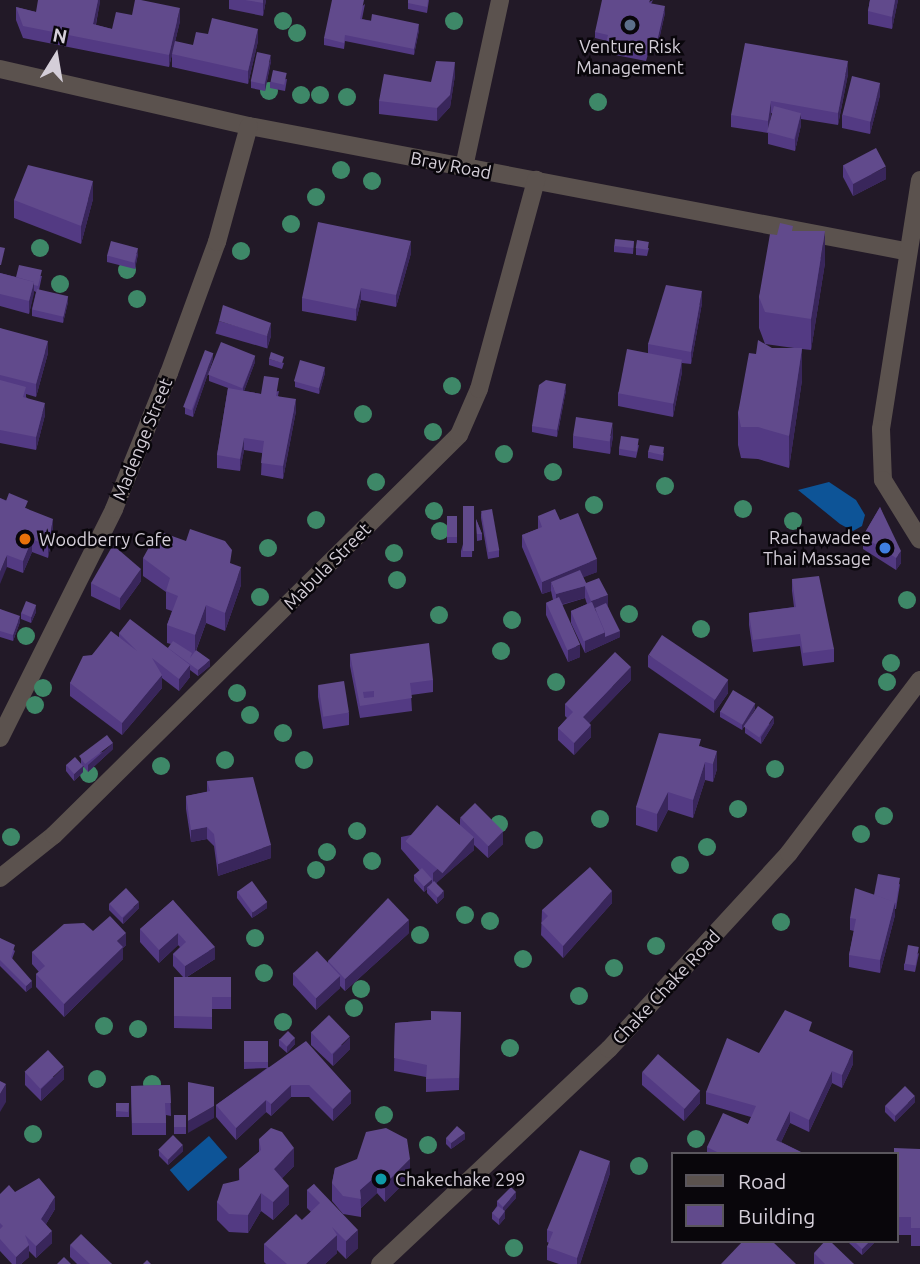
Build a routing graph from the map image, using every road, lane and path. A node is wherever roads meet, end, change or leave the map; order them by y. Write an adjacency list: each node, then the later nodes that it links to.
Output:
1 (500, 0): 4 (street)
2 (0, 69): 3 (street, Bray Road)
3 (248, 126): 4 (street, Bray Road); 10 (street, Madenge Street)
4 (464, 167): 5 (street, Bray Road)
5 (536, 180): 7 (street, Bray Road); 11 (street, Mabula Street)
6 (920, 180): 7 (street)
7 (905, 251): 8 (street)
8 (920, 540)
9 (920, 680): 12 (street, Chake Chake Road)
10 (0, 738)
11 (0, 878)
12 (380, 1264)

